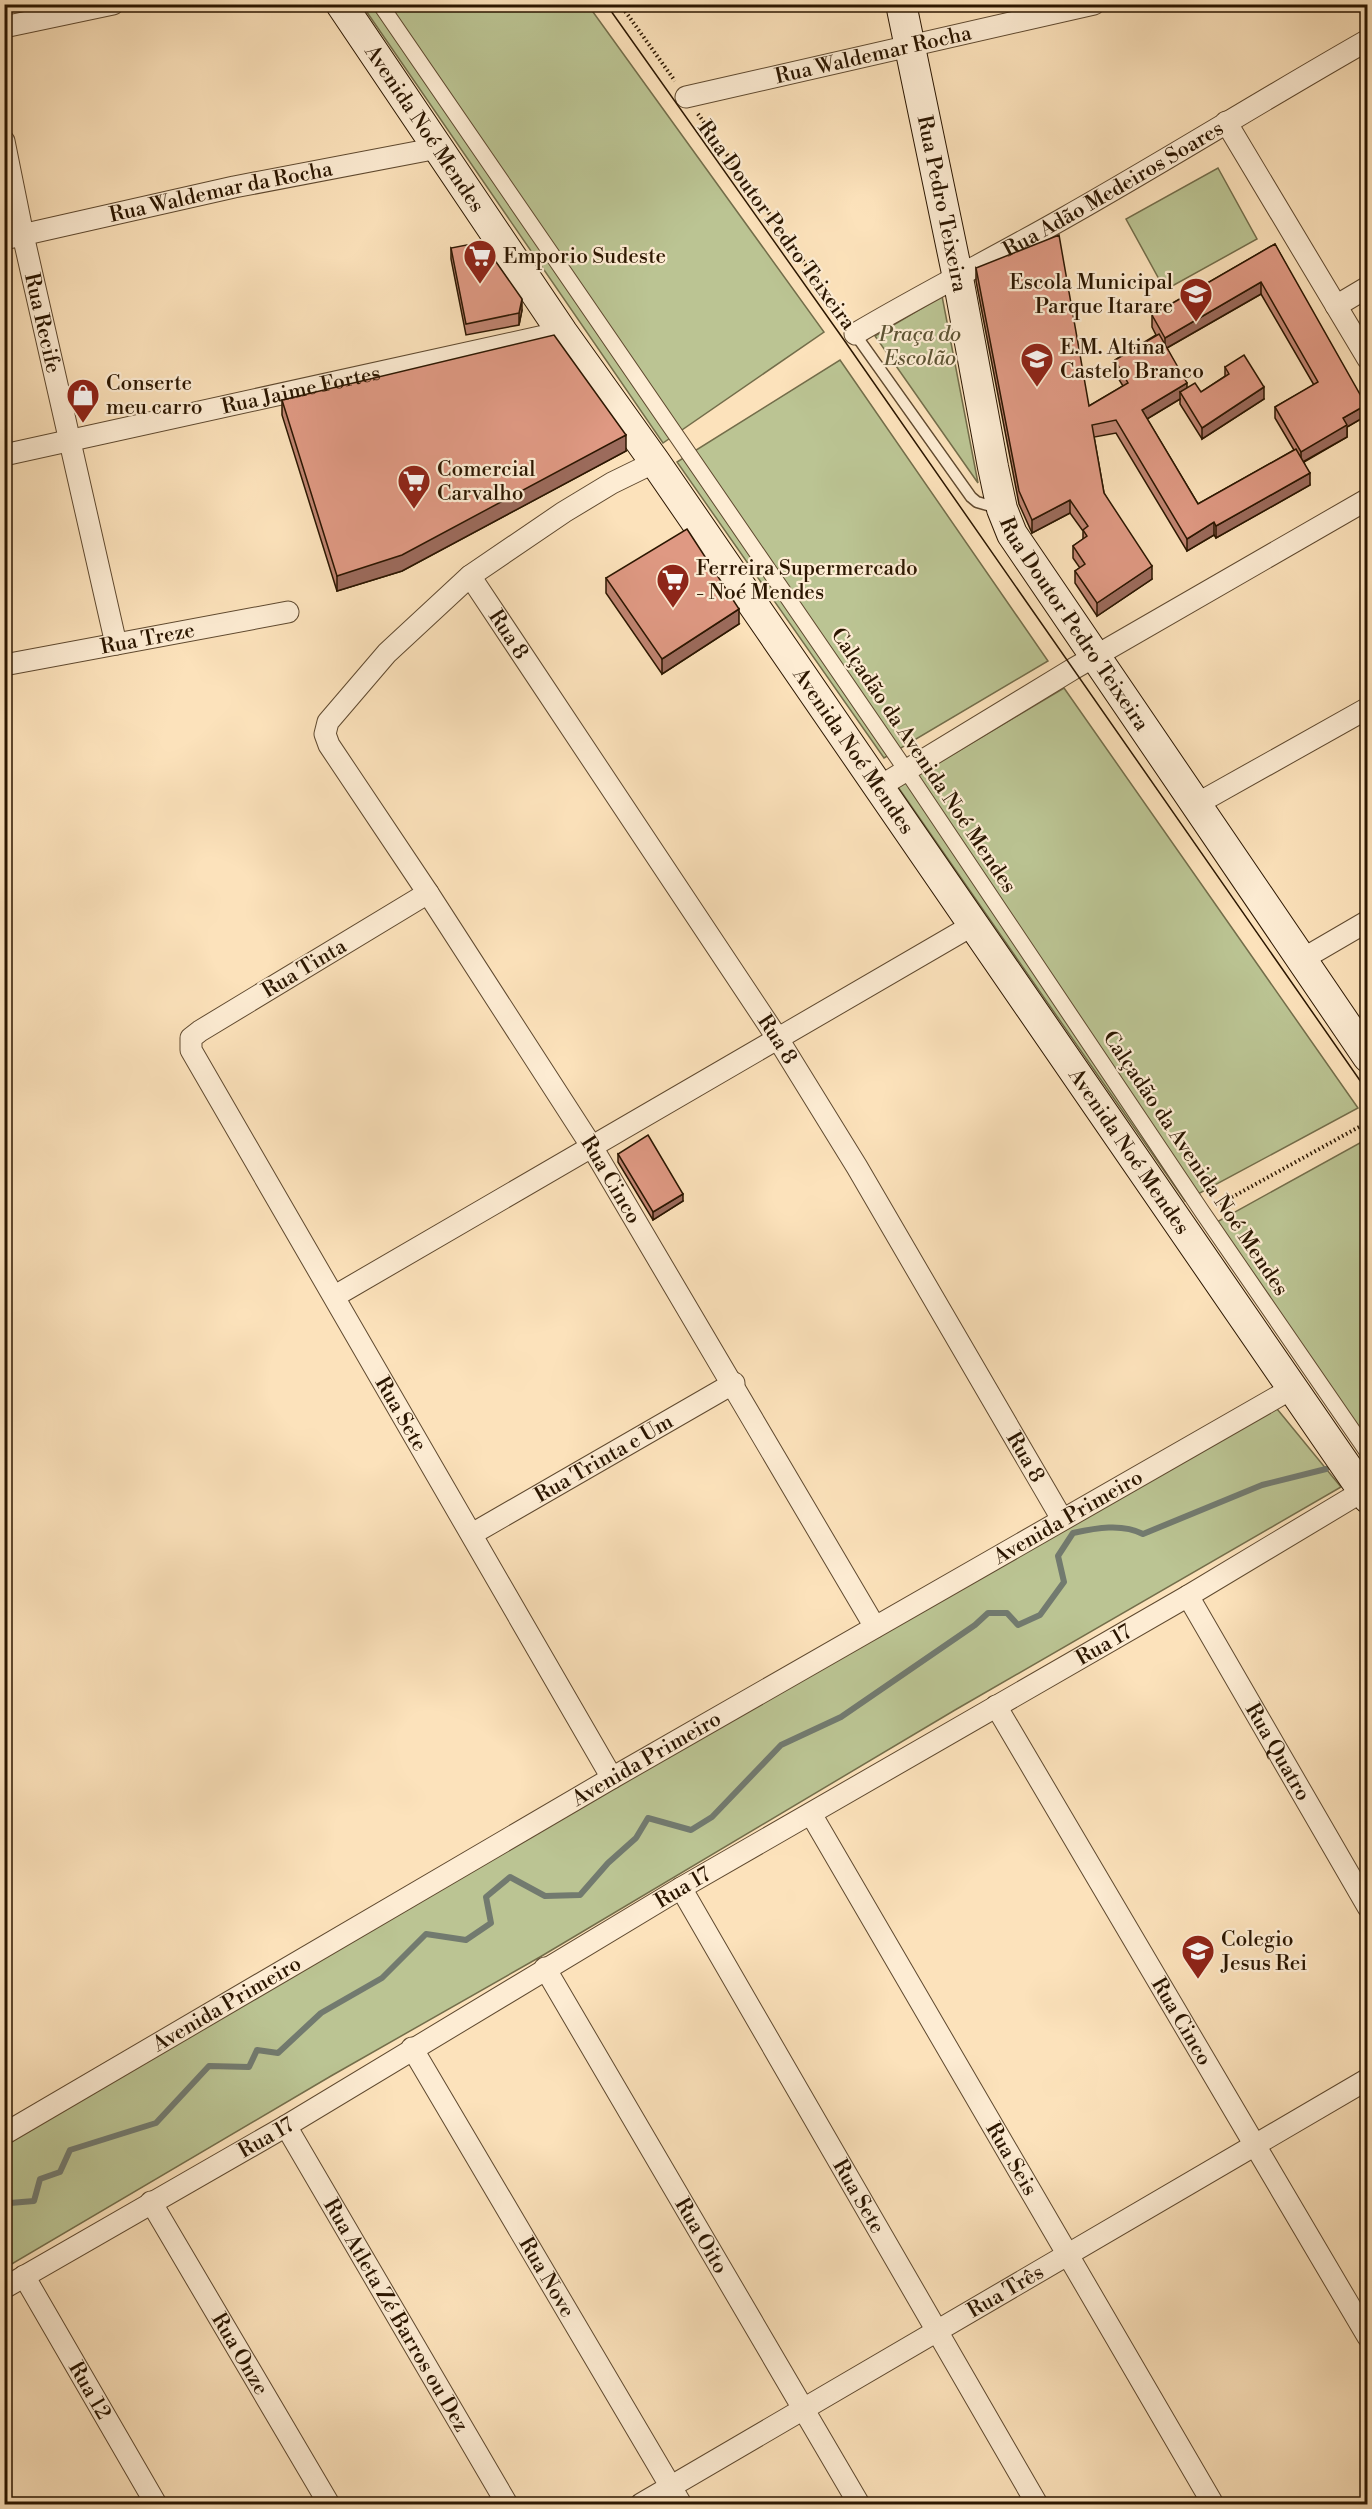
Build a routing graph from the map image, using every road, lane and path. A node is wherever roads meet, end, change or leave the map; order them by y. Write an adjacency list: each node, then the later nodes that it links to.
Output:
1 (113, 4): 7 (street)
2 (341, 4): 13 (main road, Avenida Noé Mendes)
3 (380, 4): 32 (street, Calçadão da Avenida Noé Mendes)
4 (620, 4): 10 (path, Rua Doutor Pedro Teixeira)
5 (901, 4): 9 (main road, Rua Pedro Teixeira)
6 (1094, 4): 9 (street, Rua Waldemar Rocha)
7 (4, 27)
8 (1368, 40): 11 (street, Rua Adão Medeiros Soares)
9 (909, 46): 10 (street, Rua Waldemar Rocha); 15 (main road, Rua Pedro Teixeira)
10 (686, 97): 19 (path, Rua Doutor Pedro Teixeira)
11 (1226, 122): 15 (street, Rua Adão Medeiros Soares); 17 (street)
12 (4, 141): 14 (street, Rua Recife)
13 (438, 148): 14 (street, Rua Waldemar da Rocha); 18 (main road, Avenida Noé Mendes)
14 (14, 237): 21 (street, Rua Recife)
15 (958, 278): 19 (street, Rua Adão Medeiros Soares); 25 (main road, Rua Pedro Teixeira)
16 (1368, 287): 17 (street)
17 (1336, 306): 20 (street)
18 (562, 332): 21 (street, Rua Jaime Fortes); 23 (main road, Avenida Noé Mendes)
19 (855, 334): 25 (lane, Rua Doutor Pedro Teixeira)
20 (1368, 359)
21 (70, 440): 22 (street, Rua Jaime Fortes); 28 (street, Rua Recife)
22 (4, 455)
23 (655, 462): 26 (street); 33 (main road, Avenida Noé Mendes)
24 (1368, 499): 29 (street)
25 (1002, 509): 29 (main road, Rua Doutor Pedro Teixeira)
26 (470, 576): 35 (street, Rua Cinco); 39 (street, Rua 8)
27 (288, 612): 28 (street, Rua Treze)
28 (116, 644): 30 (street, Rua Treze)
29 (1095, 657): 32 (street); 34 (main road, Rua Doutor Pedro Teixeira)
30 (4, 665)
31 (1368, 708): 34 (street)
32 (906, 770): 33 (street); 44 (street, Calçadão da Avenida Noé Mendes)
33 (879, 787): 37 (main road, Avenida Noé Mendes)
34 (1195, 805): 38 (main road, Rua Doutor Pedro Teixeira)
35 (428, 892): 40 (street, Rua Tinta); 43 (street, Rua Cinco)
36 (1368, 921): 38 (street)
37 (973, 925): 39 (street); 47 (main road, Avenida Noé Mendes)
38 (1301, 960): 41 (main road, Rua Doutor Pedro Teixeira)
39 (778, 1039): 43 (street); 50 (street, Rua 8)
40 (191, 1050): 45 (street, Rua Sete)
41 (1368, 1057)
42 (1368, 1122): 44 (path)
43 (592, 1147): 45 (street); 46 (street, Rua Cinco)
44 (1203, 1213): 48 (street, Calçadão da Avenida Noé Mendes)
45 (335, 1296): 51 (street, Rua Sete)
46 (734, 1383): 51 (street, Rua Trinta e Um); 53 (street, Rua Cinco)
47 (1292, 1389): 49 (main road, Avenida Noé Mendes); 50 (street, Avenida Primeiro)
48 (1368, 1453)
49 (1365, 1494): 52 (street, Rua 17)
50 (1062, 1519): 53 (street, Avenida Primeiro)
51 (472, 1534): 55 (street, Rua Sete)
52 (1188, 1596): 54 (street, Rua 17); 58 (street, Rua Quatro)
53 (875, 1627): 55 (street, Avenida Primeiro)
54 (996, 1706): 56 (street, Rua 17); 64 (street, Rua Cinco)
55 (612, 1778): 63 (street, Avenida Primeiro)
56 (811, 1814): 57 (street, Rua 17); 66 (street, Rua Seis)
57 (681, 1888): 59 (street, Rua 17); 69 (street, Rua Sete)
58 (1368, 1907)
59 (545, 1968): 60 (street, Rua 17); 71 (street, Rua Oito)
60 (412, 2048): 62 (street, Rua 17); 72 (street, Rua Nove)
61 (1368, 2079): 64 (street, Rua Três)
62 (286, 2126): 65 (street, Rua 17); 75 (street, Rua Atleta Zé Barros ou Dez)
63 (4, 2134)
64 (1255, 2145): 66 (street, Rua Três); 70 (street, Rua Cinco)
65 (151, 2202): 67 (street, Rua 17); 74 (street, Rua Onze)
66 (1069, 2255): 69 (street, Rua Três); 79 (street, Rua Seis)
67 (24, 2277): 68 (street, Rua 17); 73 (street, Rua 12)
68 (4, 2288)
69 (936, 2333): 71 (street, Rua Três); 78 (street, Rua Sete)
70 (1368, 2337)
71 (804, 2410): 72 (street, Rua Três); 77 (street, Rua Oito)
72 (676, 2496): 76 (street, Rua Três)
73 (156, 2505)
74 (329, 2505)
75 (507, 2505)
76 (641, 2505)
77 (859, 2505)
78 (1037, 2505)
79 (1213, 2505)

